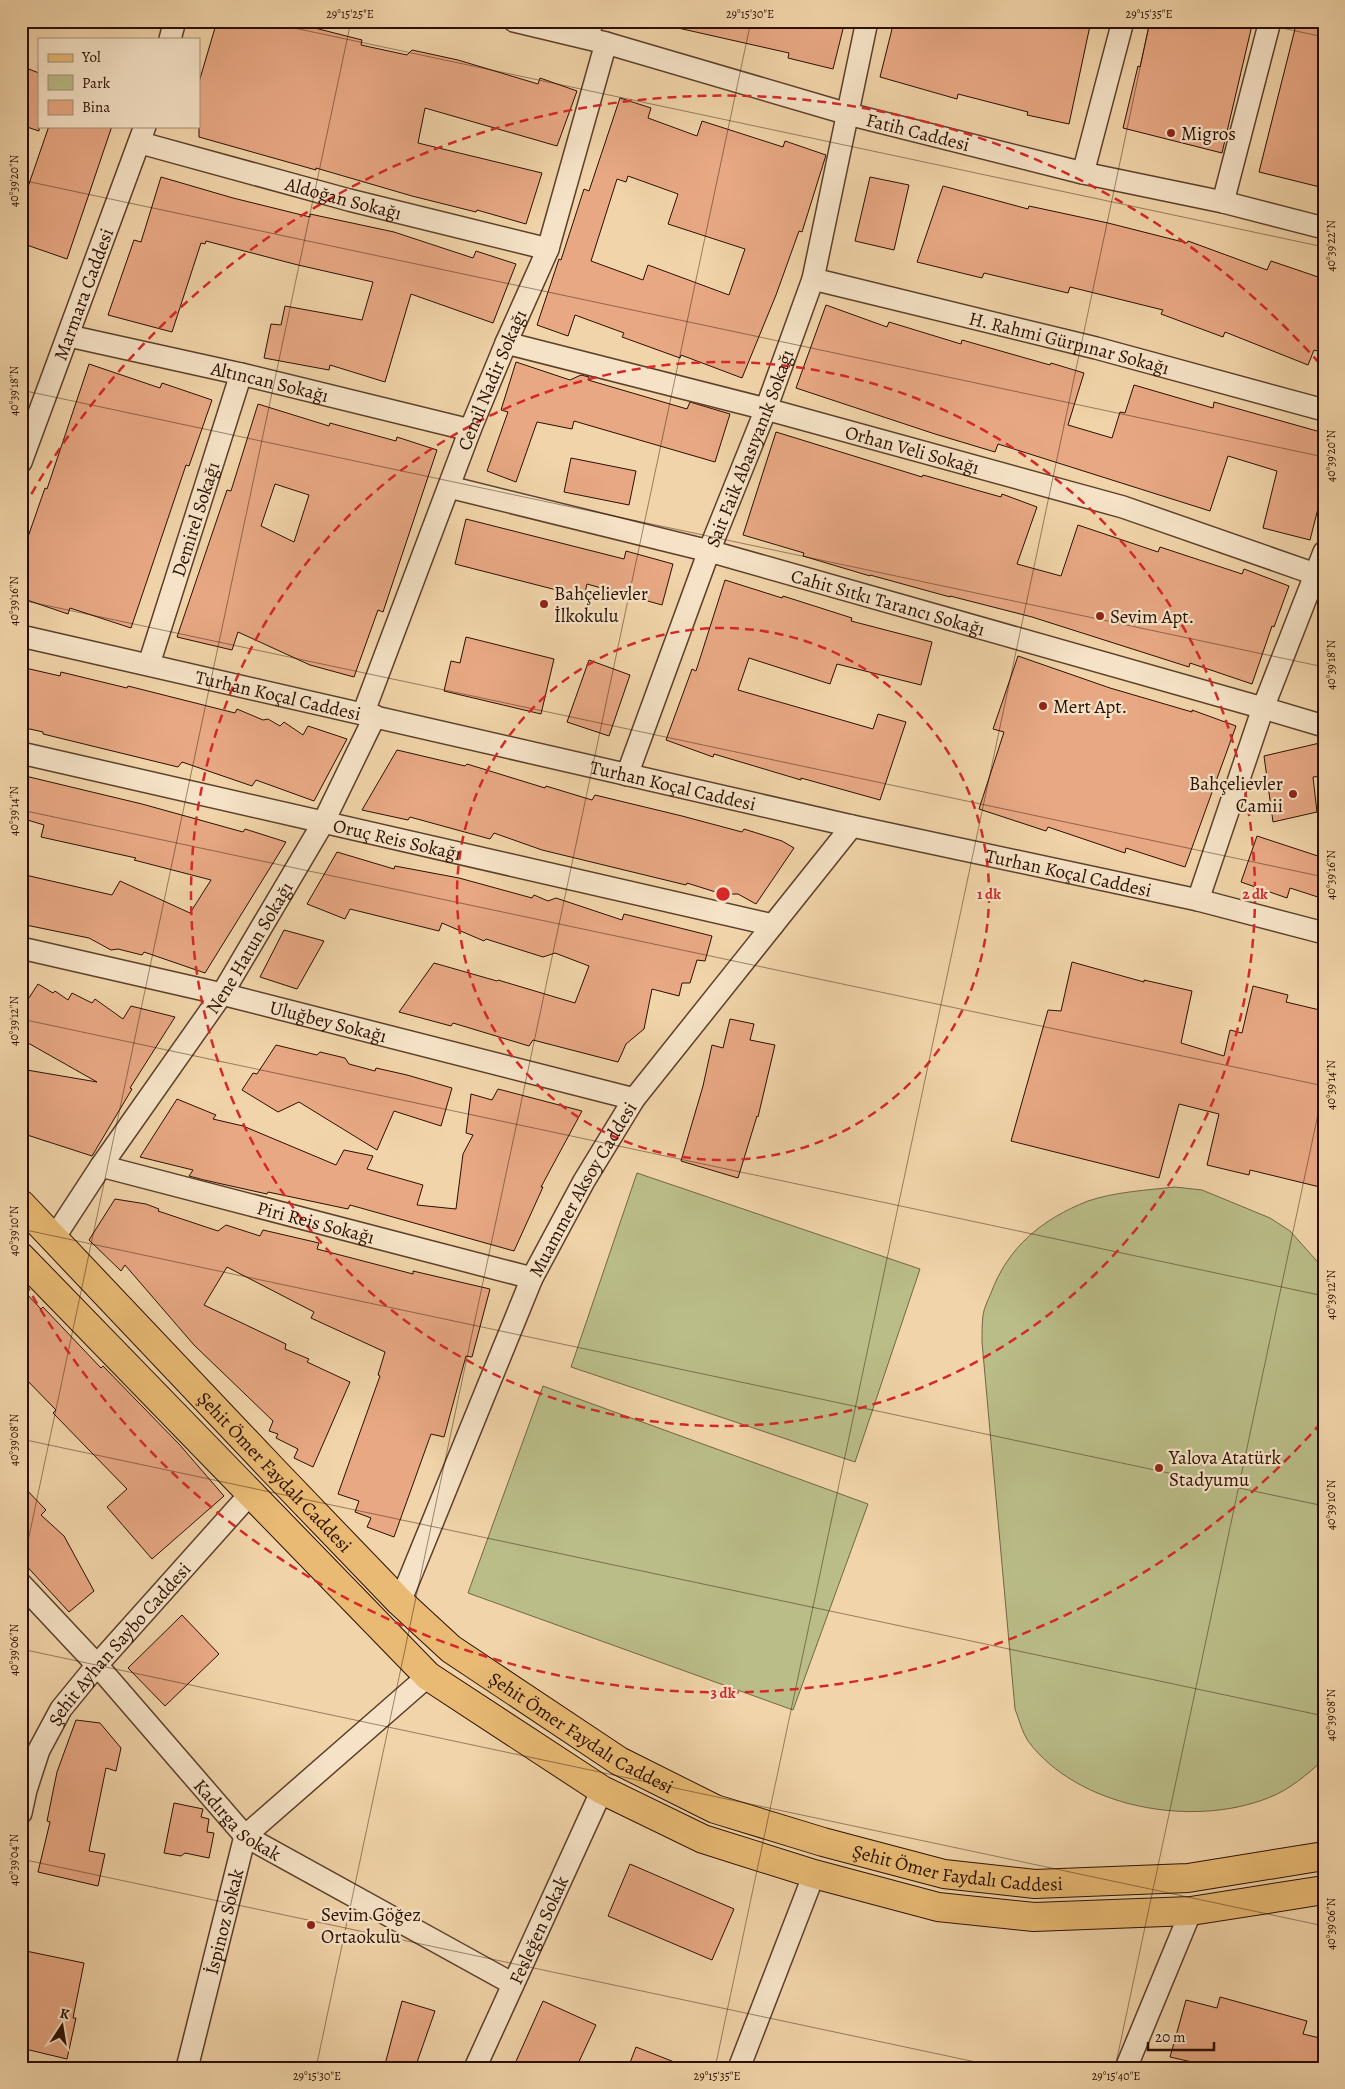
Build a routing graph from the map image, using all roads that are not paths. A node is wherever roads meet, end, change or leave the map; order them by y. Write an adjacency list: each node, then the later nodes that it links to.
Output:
1 (176, 21): 7 (street)
2 (514, 21): 6 (street, Fatih Caddesi)
3 (867, 21): 8 (street, Sait Faik Abasıyanık Sokağı)
4 (1123, 21): 10 (street)
5 (1270, 21): 11 (street)
6 (595, 34): 8 (street, Fatih Caddesi); 13 (street, Cemil Nadir Sokağı)
7 (170, 38)
8 (848, 114): 10 (street, Fatih Caddesi); 14 (street, Sait Faik Abasıyanık Sokağı)
9 (143, 134): 13 (street, Aldoğan Sokağı); 15 (street, Marmara Caddesi)
10 (1082, 173): 11 (street, Fatih Caddesi)
11 (1223, 202): 12 (street, Fatih Caddesi)
12 (1324, 228)
13 (548, 250): 16 (street, Cemil Nadir Sokağı)
14 (814, 279): 18 (street, Sait Faik Abasıyanık Sokağı); 19 (street, H. Rahmi Gürpınar Sokağı)
15 (69, 336): 17 (street, Altıncan Sokağı); 20 (street, Marmara Caddesi)
16 (506, 342): 18 (street, Orhan Veli Sokağı); 21 (street, Cemil Nadir Sokağı)
17 (241, 374): 21 (street, Altıncan Sokağı); 28 (street, Demirel Sokağı)
18 (766, 408): 24 (street, Sait Faik Abasıyanık Sokağı); 26 (street, Orhan Veli Sokağı)
19 (1324, 410)
20 (28, 428): 22 (street, Marmara Caddesi)
21 (470, 430): 23 (street, Cemil Nadir Sokağı)
22 (21, 462)
23 (449, 487): 24 (street, Cahit Sıtkı Tarancı Sokağı); 30 (street, Cemil Nadir Sokağı)
24 (709, 551): 29 (street, Cahit Sıtkı Tarancı Sokağı); 33 (street, Sait Faik Abasıyanık Sokağı)
25 (1324, 552): 26 (street)
26 (1314, 574): 29 (street)
27 (21, 636): 28 (street, Turhan Koçal Caddesi)
28 (149, 664): 30 (street, Turhan Koçal Caddesi)
29 (1263, 708): 31 (street, Cahit Sıtkı Tarancı Sokağı); 36 (street)
30 (369, 715): 33 (street, Turhan Koçal Caddesi); 34 (street, Nene Hatun Sokağı)
31 (1324, 726)
32 (21, 752): 34 (street, Oruç Reis Sokağı)
33 (627, 775): 35 (street, Turhan Koçal Caddesi)
34 (323, 823): 37 (street, Oruç Reis Sokağı); 40 (street, Nene Hatun Sokağı)
35 (852, 826): 36 (street, Turhan Koçal Caddesi); 37 (street, Muammer Aksoy Caddesi)
36 (1198, 900): 38 (street, Turhan Koçal Caddesi)
37 (773, 925): 41 (street, Muammer Aksoy Caddesi)
38 (1324, 933)
39 (21, 948): 40 (street, Uluğbey Sokağı)
40 (222, 994): 41 (street, Uluğbey Sokağı); 42 (street, Nene Hatun Sokağı)
41 (634, 1100): 46 (street, Muammer Aksoy Caddesi)
42 (101, 1166): 44 (street, Nene Hatun Sokağı); 46 (street, Piri Reis Sokağı)
43 (21, 1204): 44 (main road, Şehit Ömer Faydalı Caddesi)
44 (54, 1238): 49 (main road, Şehit Ömer Faydalı Caddesi)
45 (21, 1257): 47 (main road, Şehit Ömer Faydalı Caddesi)
46 (532, 1278): 49 (street, Muammer Aksoy Caddesi)
47 (250, 1494): 50 (street, Şehit Ayhan Saybo Caddesi); 51 (main road, Şehit Ömer Faydalı Caddesi)
48 (21, 1584): 50 (street, Kadırga Sokak)
49 (400, 1602): 56 (main road, Şehit Ömer Faydalı Caddesi)
50 (96, 1665): 52 (street, Şehit Ayhan Saybo Caddesi); 55 (street, Kadırga Sokak)
51 (428, 1676): 53 (main road, Şehit Ömer Faydalı Caddesi); 55 (street)
52 (24, 1789): 54 (street, Şehit Ayhan Saybo Caddesi)
53 (602, 1790): 58 (main road, Şehit Ömer Faydalı Caddesi); 61 (street, Fesleğen Sokak)
54 (21, 1813)
55 (245, 1836): 61 (street, Kadırga Sokak); 62 (street, İspinoz Sokak)
56 (823, 1842): 57 (main road, Şehit Ömer Faydalı Caddesi); 58 (main road)
57 (1324, 1856)
58 (814, 1874): 60 (main road, Şehit Ömer Faydalı Caddesi); 64 (street)
59 (1324, 1890): 60 (main road, Şehit Ömer Faydalı Caddesi)
60 (1191, 1912): 65 (street)
61 (513, 1984): 63 (street, Fesleğen Sokak)
62 (187, 2068)
63 (475, 2068)
64 (739, 2068)
65 (1126, 2068)

